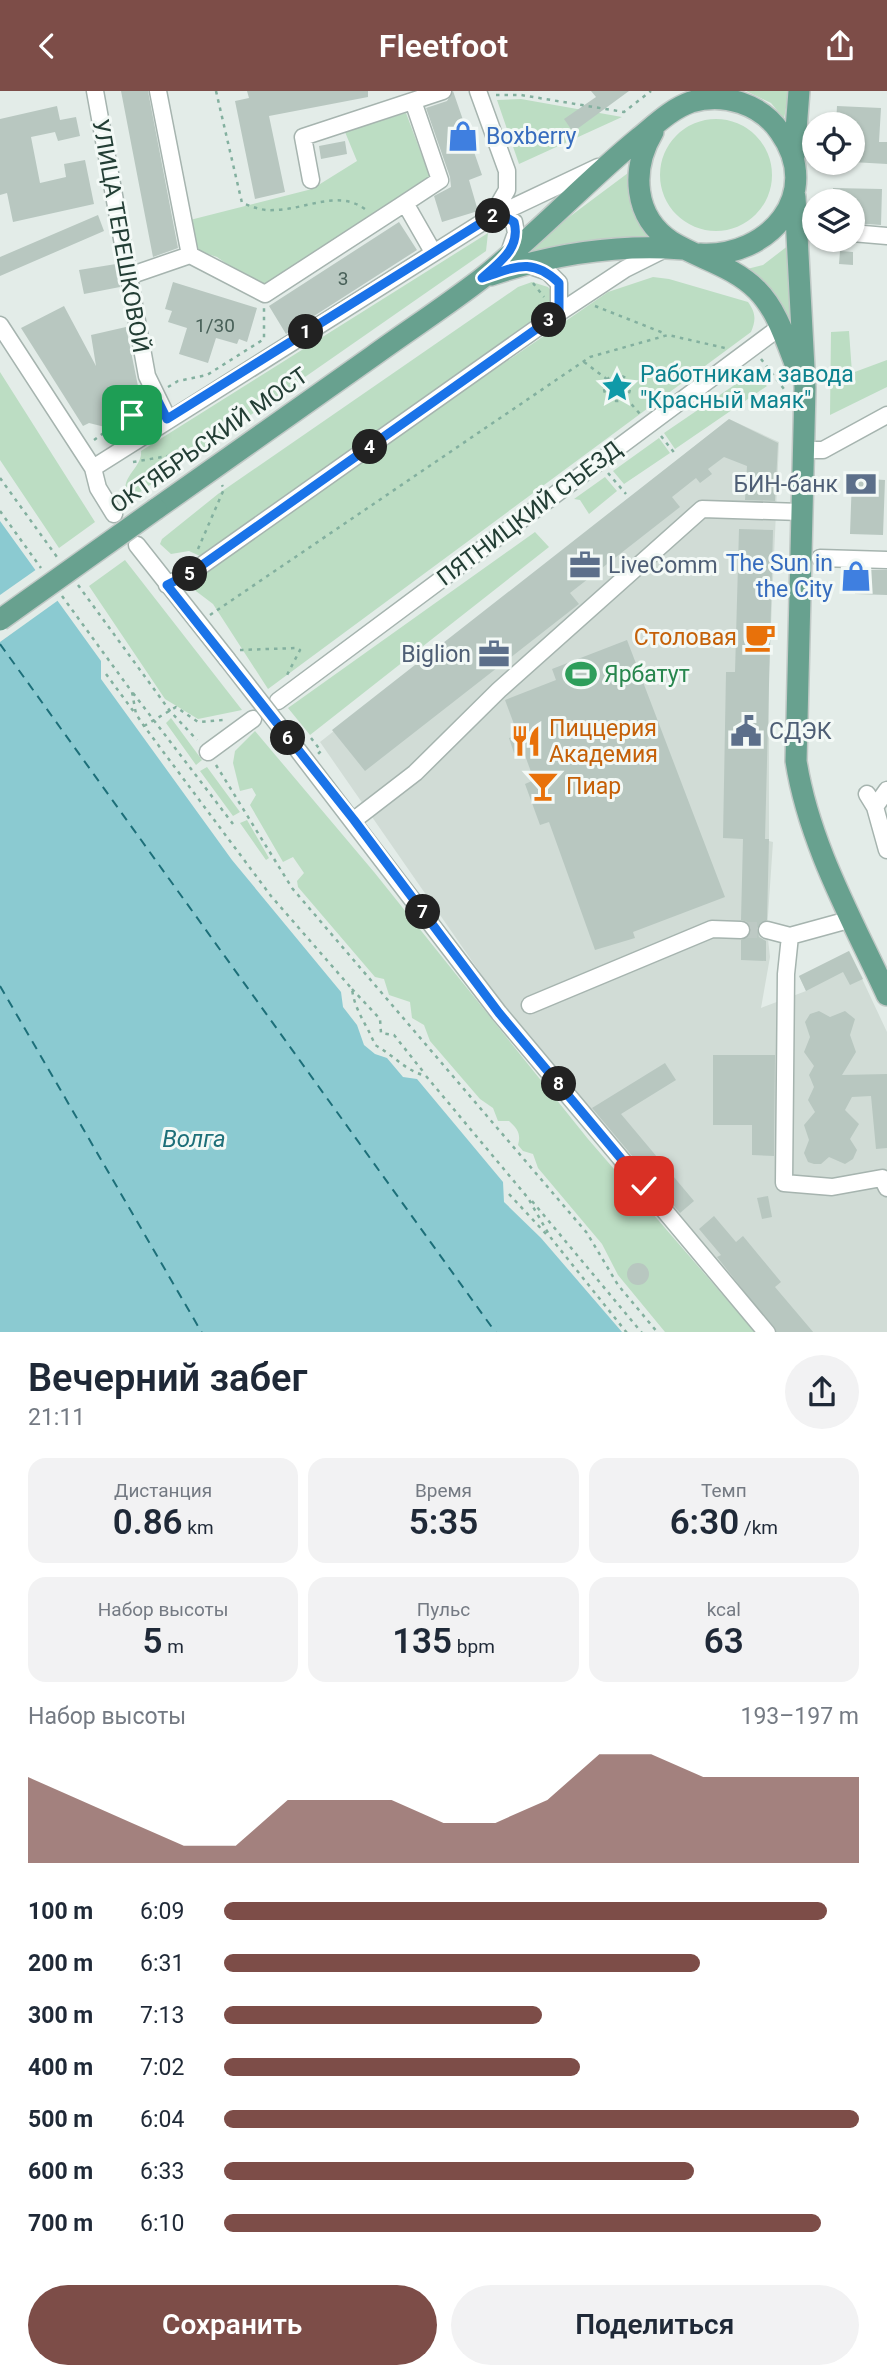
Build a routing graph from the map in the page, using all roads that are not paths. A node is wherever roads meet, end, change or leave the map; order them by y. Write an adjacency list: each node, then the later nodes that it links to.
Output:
1 (95, 91): 22 (street, УЛИЦА ТЕРЕШКОВОЙ)
2 (158, 91): 20 (street)
3 (443, 91): 7 (street)
4 (699, 91): 8 (main road)
5 (799, 91): 10 (main road)
6 (478, 93): 13 (street)
7 (413, 101): 11 (street); 12 (street)
8 (671, 113): 9 (main road); 10 (main road); 17 (main road)
9 (610, 162): 13 (street); 21 (main road)
10 (794, 172): 14 (main road); 17 (main road)
11 (311, 180)
12 (405, 203): 18 (street); 20 (street)
13 (492, 216): 18 (street); 21 (street)
14 (802, 219)
15 (865, 234): 16 (street)
16 (887, 236)
17 (684, 250): 21 (main road, ОКТЯБРЬСКИЙ МОСТ); 23 (street); 25 (main road)
18 (433, 252): 28 (street)
19 (804, 252): 26 (main road)
20 (190, 255): 22 (street)
21 (516, 260): 23 (street); 37 (main road, ОКТЯБРЬСКИЙ МОСТ, bridge)
22 (129, 276): 28 (street, УЛИЦА ТЕРЕШКОВОЙ)
23 (559, 313): 36 (street)
24 (0, 325): 30 (street)
25 (780, 327): 26 (main road); 38 (street, ПЯТНИЦКИЙ СЪЕЗД)
26 (797, 393): 29 (main road)
27 (887, 415): 29 (street)
28 (167, 419): 30 (street)
29 (803, 450): 31 (main road)
30 (93, 468): 32 (street)
31 (801, 512): 42 (street); 44 (main road)
32 (114, 515)
33 (137, 545): 36 (street)
34 (820, 558): 35 (street)
35 (887, 560)
36 (167, 585): 42 (street, bridge)
37 (0, 620)
38 (278, 701)
39 (253, 719): 40 (street)
40 (208, 752)
41 (887, 790): 43 (street)
42 (354, 820): 51 (street)
43 (887, 850)
44 (852, 919): 47 (street); 48 (main road)
45 (741, 930): 49 (street)
46 (767, 930): 47 (street)
47 (790, 936): 50 (street)
48 (887, 995)
49 (530, 1005)
50 (887, 1188)
51 (767, 1332)

